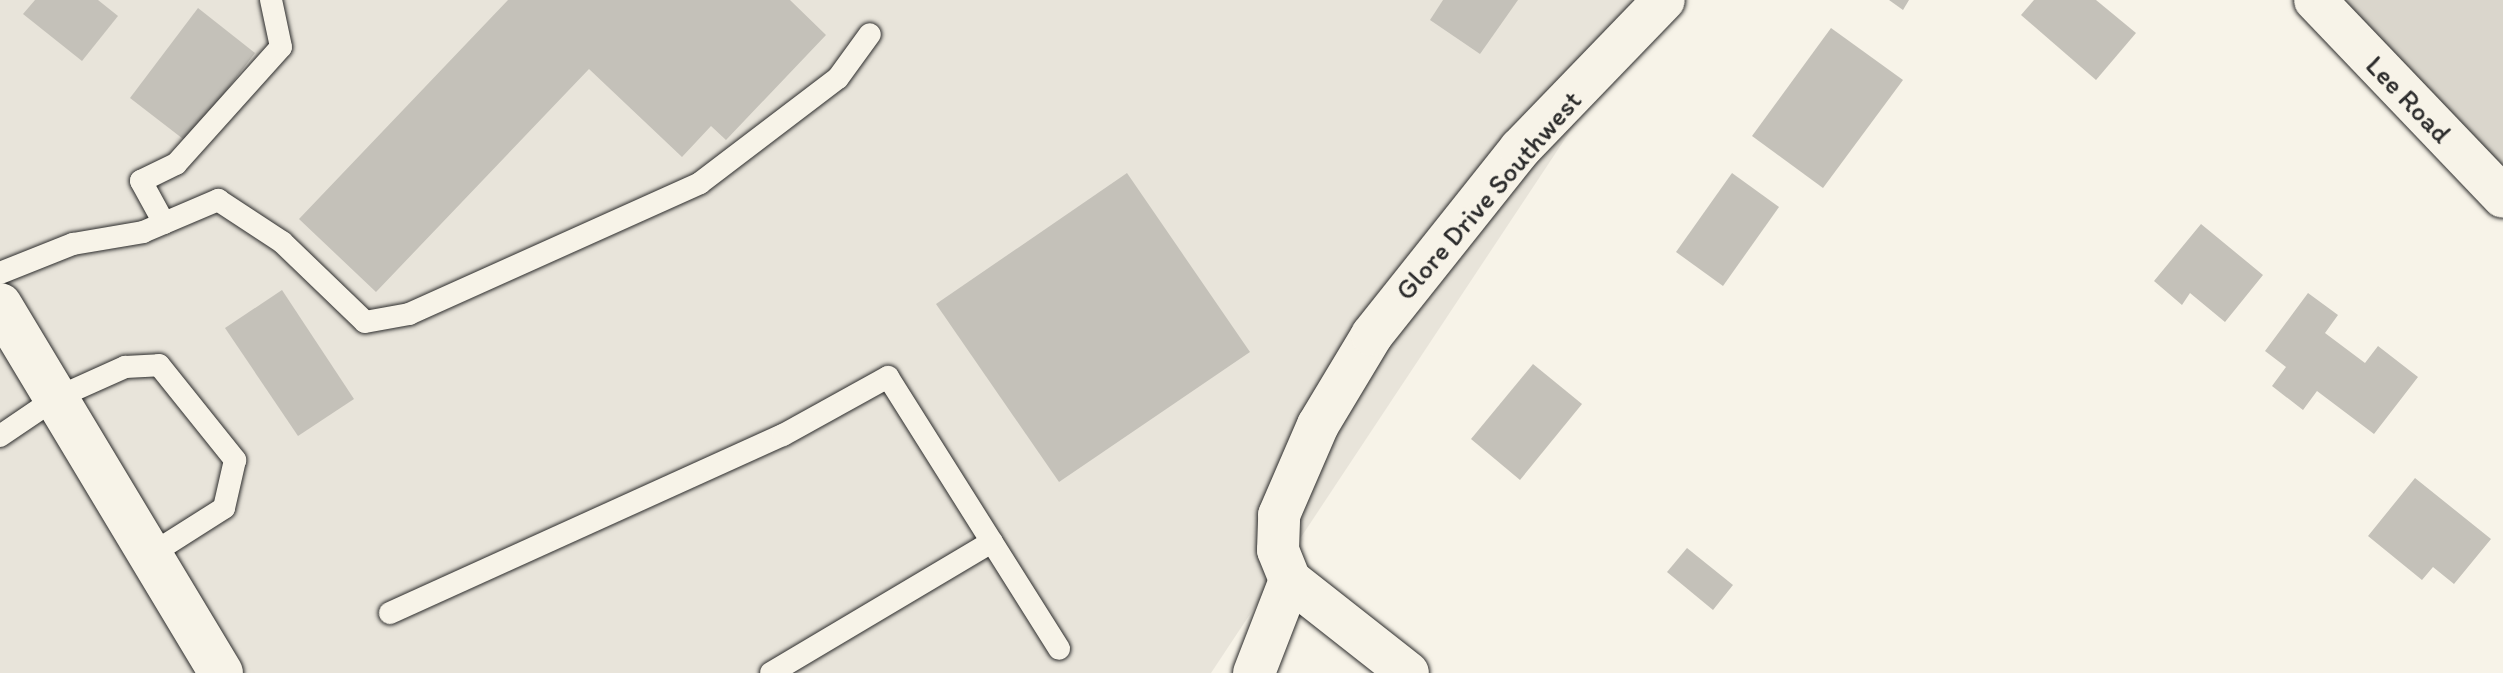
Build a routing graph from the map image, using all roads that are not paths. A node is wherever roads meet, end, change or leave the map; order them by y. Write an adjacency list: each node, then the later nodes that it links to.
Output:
1 (271, 0): 6 (lane)
2 (1664, 0): 13 (street, Glore Drive Southwest)
3 (2315, 0): 5 (street, Lee Road)
4 (870, 34): 6 (lane)
5 (2503, 197)
6 (164, 223): 7 (lane)
7 (0, 273)
8 (0, 305): 9 (main road)
9 (56, 398): 10 (lane); 12 (main road); 12 (lane)
10 (0, 436)
11 (992, 542): 14 (lane); 15 (lane); 17 (lane)
12 (150, 555): 16 (main road)
13 (1290, 580): 18 (street); 19 (street)
14 (390, 613)
15 (1059, 649)
16 (221, 673)
17 (771, 673)
18 (1254, 673)
19 (1408, 673)

